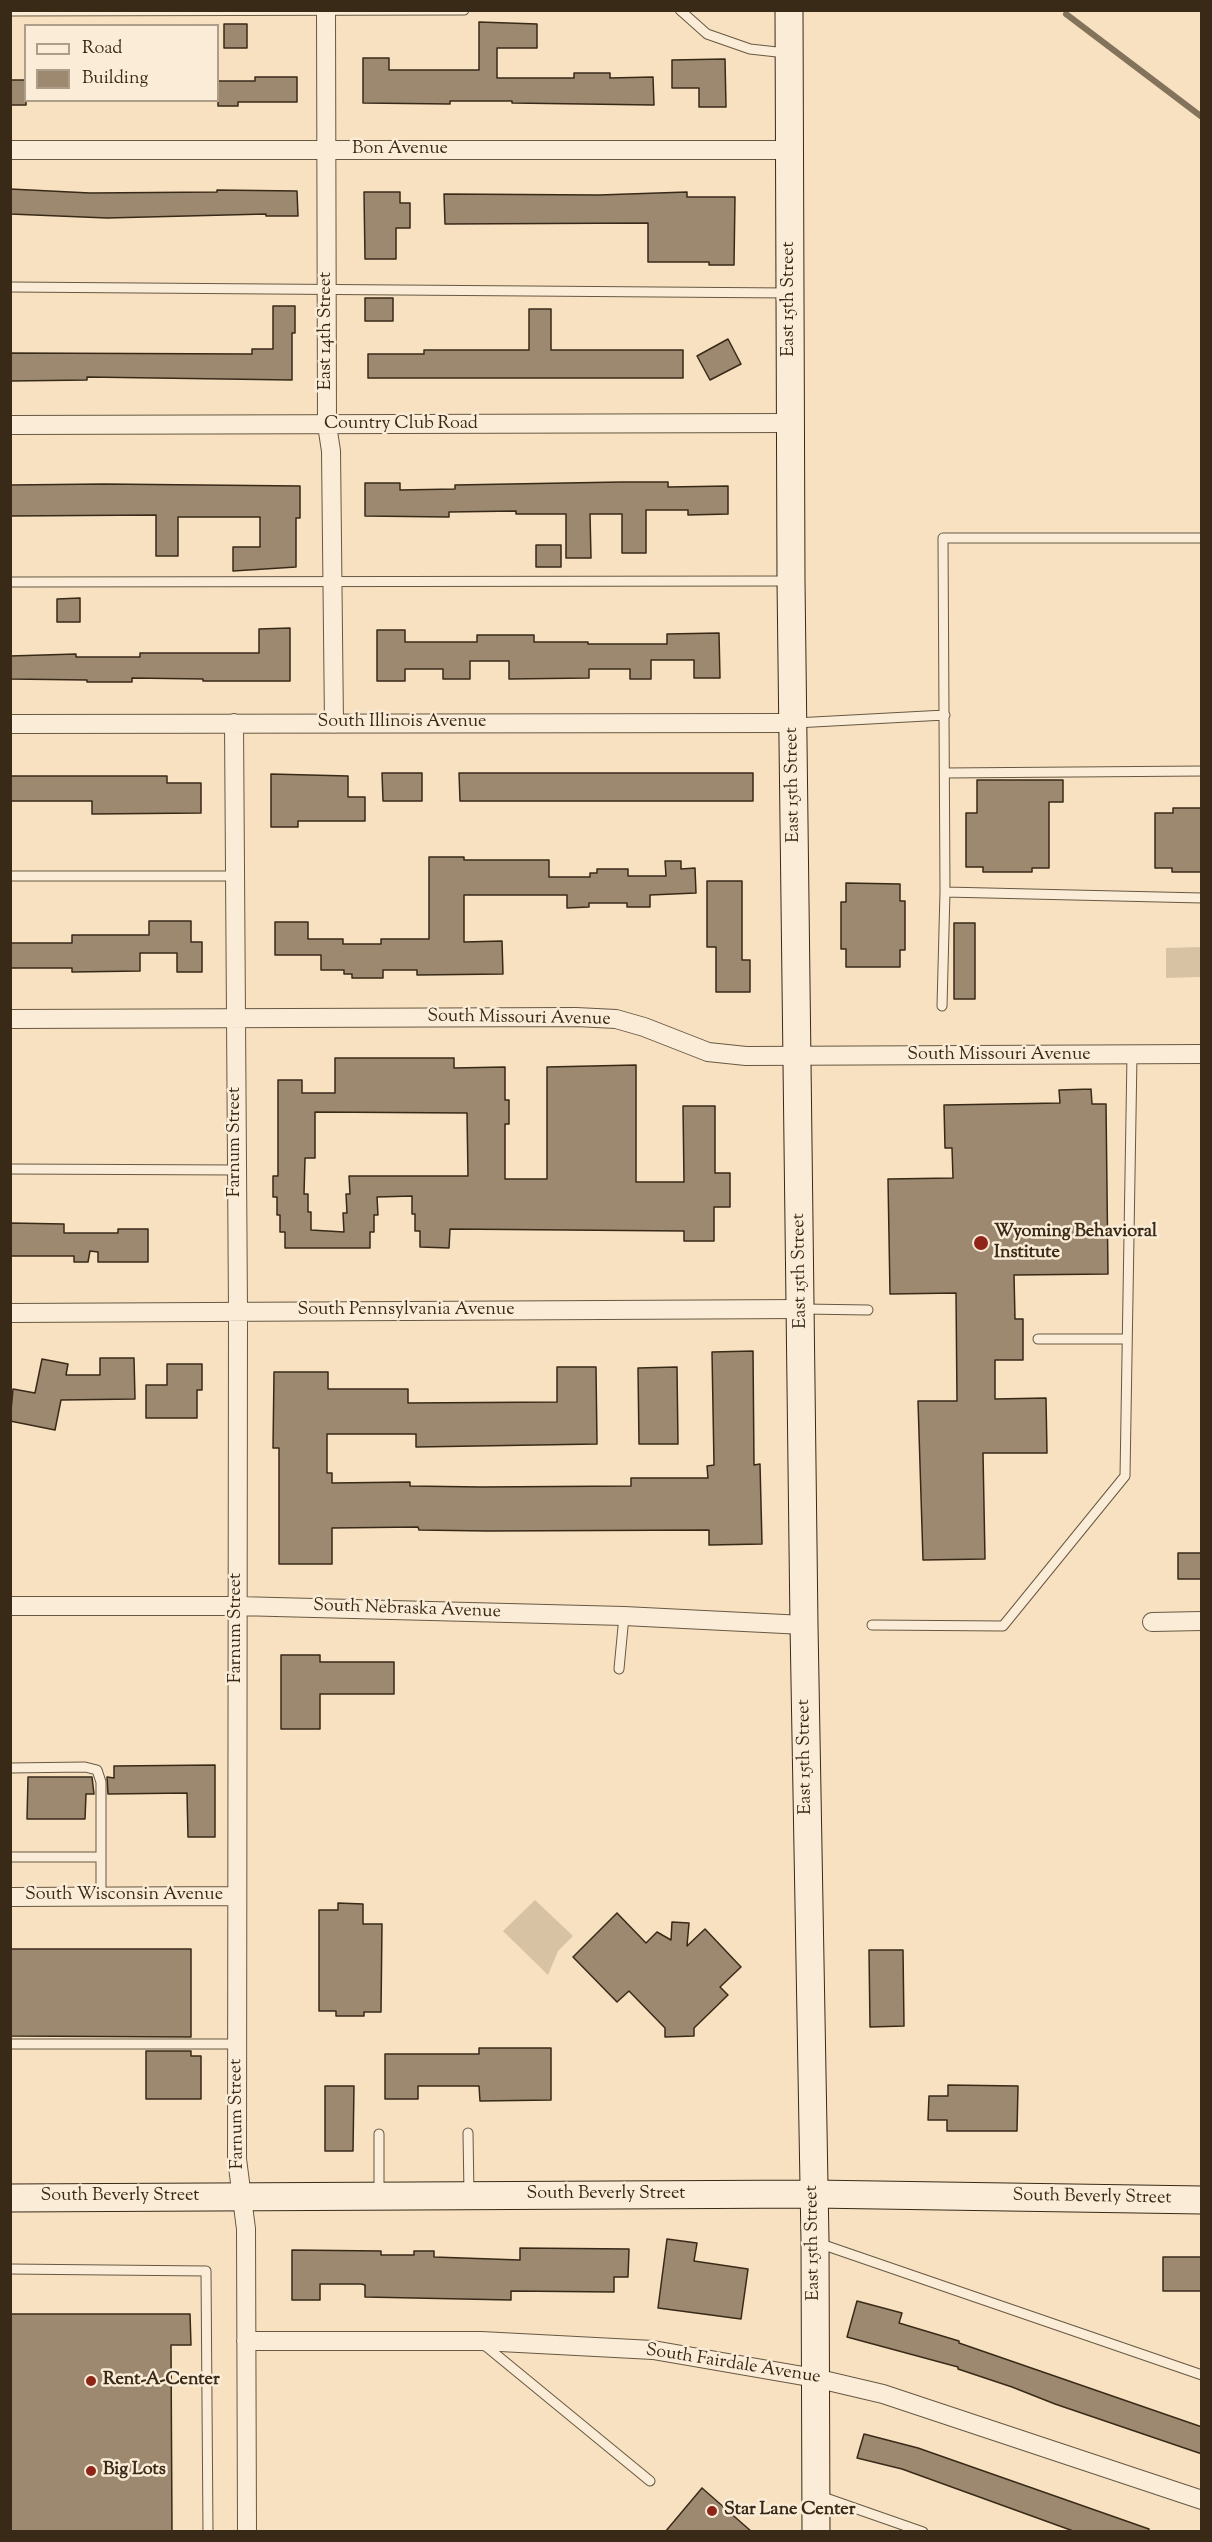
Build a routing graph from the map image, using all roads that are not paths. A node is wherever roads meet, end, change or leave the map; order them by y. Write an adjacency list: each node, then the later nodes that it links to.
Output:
1 (464, 10): 5 (lane)
2 (680, 10): 6 (lane)
3 (789, 10): 6 (main road, East 15th Street)
4 (10, 11): 5 (lane)
5 (326, 11): 8 (street, East 14th Street)
6 (790, 54): 9 (main road, East 15th Street)
7 (10, 150): 8 (street, Bon Avenue)
8 (327, 150): 9 (street, Bon Avenue); 11 (street, East 14th Street)
9 (789, 150): 12 (main road, East 15th Street)
10 (10, 287): 11 (lane)
11 (326, 289): 12 (lane); 15 (street, East 14th Street)
12 (790, 293): 13 (main road, East 15th Street)
13 (791, 423): 15 (street, Country Club Road); 17 (main road, East 15th Street)
14 (10, 425): 15 (street, Country Club Road)
15 (327, 425): 19 (street, East 14th Street)
16 (1202, 538): 20 (lane)
17 (791, 581): 19 (lane); 22 (main road, East 15th Street)
18 (10, 582): 19 (lane)
19 (332, 582): 24 (street, East 14th Street)
20 (945, 715): 22 (lane); 26 (lane)
21 (234, 723): 23 (street, South Illinois Avenue); 24 (street, South Illinois Avenue); 28 (street, Farnum Street)
22 (794, 723): 24 (street, South Illinois Avenue); 35 (main road, East 15th Street)
23 (10, 724)
24 (334, 724)
25 (1202, 771): 26 (lane)
26 (945, 773): 29 (lane)
27 (10, 876): 28 (lane)
28 (235, 876): 33 (street, Farnum Street)
29 (945, 892): 30 (lane); 31 (lane)
30 (1202, 898)
31 (942, 1006)
32 (10, 1019): 33 (street, South Missouri Avenue)
33 (235, 1019): 35 (street, South Missouri Avenue); 38 (street, Farnum Street)
34 (1202, 1054): 36 (street, South Missouri Avenue)
35 (798, 1055): 36 (street, South Missouri Avenue); 39 (main road, East 15th Street)
36 (1132, 1055): 44 (lane)
37 (10, 1169): 38 (lane)
38 (237, 1170): 41 (street, Farnum Street)
39 (801, 1309): 40 (lane); 41 (street, South Pennsylvania Avenue); 50 (main road, East 15th Street)
40 (868, 1310)
41 (238, 1312): 42 (street, South Pennsylvania Avenue); 46 (street, Farnum Street)
42 (10, 1313)
43 (1038, 1339): 44 (lane)
44 (1127, 1339): 51 (lane)
45 (10, 1606): 46 (street, South Nebraska Avenue)
46 (237, 1606): 47 (street, South Nebraska Avenue); 57 (street, Farnum Street)
47 (624, 1616): 50 (street, South Nebraska Avenue); 52 (lane)
48 (1202, 1621): 49 (street)
49 (1152, 1622)
50 (804, 1625): 63 (main road, East 15th Street)
51 (872, 1625)
52 (619, 1669)
53 (10, 1768): 55 (lane)
54 (10, 1857): 55 (lane)
55 (101, 1857): 56 (lane)
56 (101, 1896): 57 (street, South Wisconsin Avenue); 58 (street, South Wisconsin Avenue)
57 (237, 1896): 60 (street, Farnum Street)
58 (10, 1897)
59 (10, 2044): 60 (lane)
60 (237, 2044): 64 (street, Farnum Street)
61 (468, 2133): 65 (lane)
62 (379, 2134): 66 (lane)
63 (813, 2194): 65 (main road, South Beverly Street); 68 (main road, South Beverly Street); 69 (main road, East 15th Street)
64 (241, 2196): 66 (main road, South Beverly Street); 67 (main road, South Beverly Street); 71 (street, Farnum Street)
65 (469, 2196): 66 (main road, South Beverly Street)
66 (380, 2197)
67 (10, 2198)
68 (1202, 2200)
69 (814, 2241): 73 (lane); 74 (main road, East 15th Street)
70 (10, 2269): 78 (lane)
71 (246, 2341): 72 (street, South Fairdale Avenue); 79 (street, Farnum Street)
72 (480, 2341): 74 (street, South Fairdale Avenue); 75 (lane)
73 (1202, 2375)
74 (815, 2378): 76 (main road, East 15th Street); 77 (street, South Fairdale Avenue)
75 (650, 2481)
76 (816, 2495): 80 (main road, East 15th Street); 81 (lane)
77 (1202, 2500)
78 (208, 2532)
79 (247, 2532)
80 (816, 2532)
81 (922, 2532)

